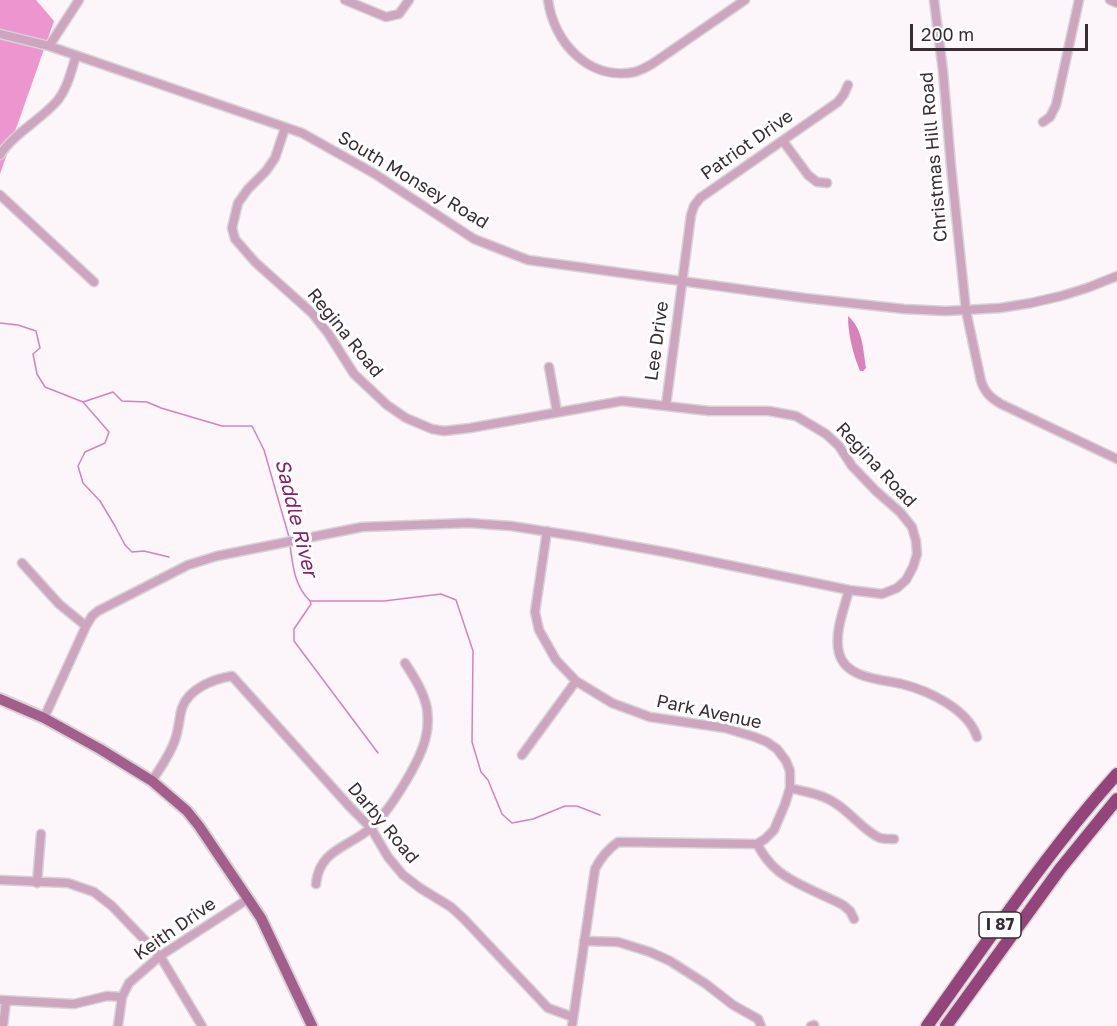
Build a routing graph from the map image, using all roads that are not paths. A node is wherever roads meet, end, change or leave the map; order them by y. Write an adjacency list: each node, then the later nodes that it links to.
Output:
1 (79, 0): 11 (street)
2 (345, 0): 3 (street)
3 (409, 0)
4 (548, 0): 5 (street)
5 (745, 0)
6 (934, 0): 23 (street, Christmas Hill Road)
7 (1079, 0): 14 (street)
8 (1110, 0): 9 (street)
9 (1117, 3)
10 (0, 34): 11 (street, South Monsey Road)
11 (49, 46): 12 (street, South Monsey Road)
12 (76, 56): 15 (street, South Monsey Road); 17 (street)
13 (848, 85): 16 (street, Patriot Drive)
14 (1043, 122)
15 (285, 128): 21 (street, South Monsey Road); 26 (street, Regina Road)
16 (783, 141): 18 (street); 21 (street, Patriot Drive)
17 (0, 155)
18 (827, 183)
19 (0, 195): 22 (street)
20 (1117, 276): 23 (street, South Monsey Road)
21 (682, 281): 23 (street, South Monsey Road); 25 (street, Lee Drive)
22 (94, 282)
23 (966, 311): 27 (street, Christmas Hill Road)
24 (549, 367): 26 (street)
25 (666, 405): 26 (street, Regina Road); 30 (street, Regina Road)
26 (557, 412)
27 (1117, 459)
28 (547, 531): 30 (street, Regina Road); 31 (street, Regina Road); 33 (street, Park Avenue)
29 (22, 563): 31 (street)
30 (849, 590): 36 (street)
31 (86, 626): 35 (street, Regina Road)
32 (405, 663): 42 (street)
33 (576, 681): 37 (street); 40 (street, Park Avenue)
34 (0, 699): 35 (main road)
35 (44, 718): 39 (main road)
36 (977, 737)
37 (522, 754)
38 (1117, 774): 61 (highway, I 87)
39 (152, 781): 42 (street, Darby Road); 49 (main road)
40 (790, 788): 44 (street); 45 (street)
41 (1113, 803): 62 (highway, I 87)
42 (371, 828): 48 (street); 55 (street, Darby Road)
43 (41, 834): 47 (street)
44 (894, 839)
45 (757, 844): 50 (street); 51 (street)
46 (0, 880): 47 (street)
47 (37, 883): 52 (street)
48 (316, 884)
49 (248, 899): 52 (street, Keith Drive); 59 (main road)
50 (854, 919)
51 (584, 941): 55 (street); 60 (street)
52 (160, 956): 53 (street, Keith Drive); 58 (street)
53 (122, 997): 54 (street); 57 (street, Keith Drive)
54 (3, 1000): 56 (street)
55 (572, 1022)
56 (3, 1026)
57 (118, 1026)
58 (202, 1026)
59 (312, 1026)
60 (761, 1026)
61 (927, 1026)
62 (946, 1026)

